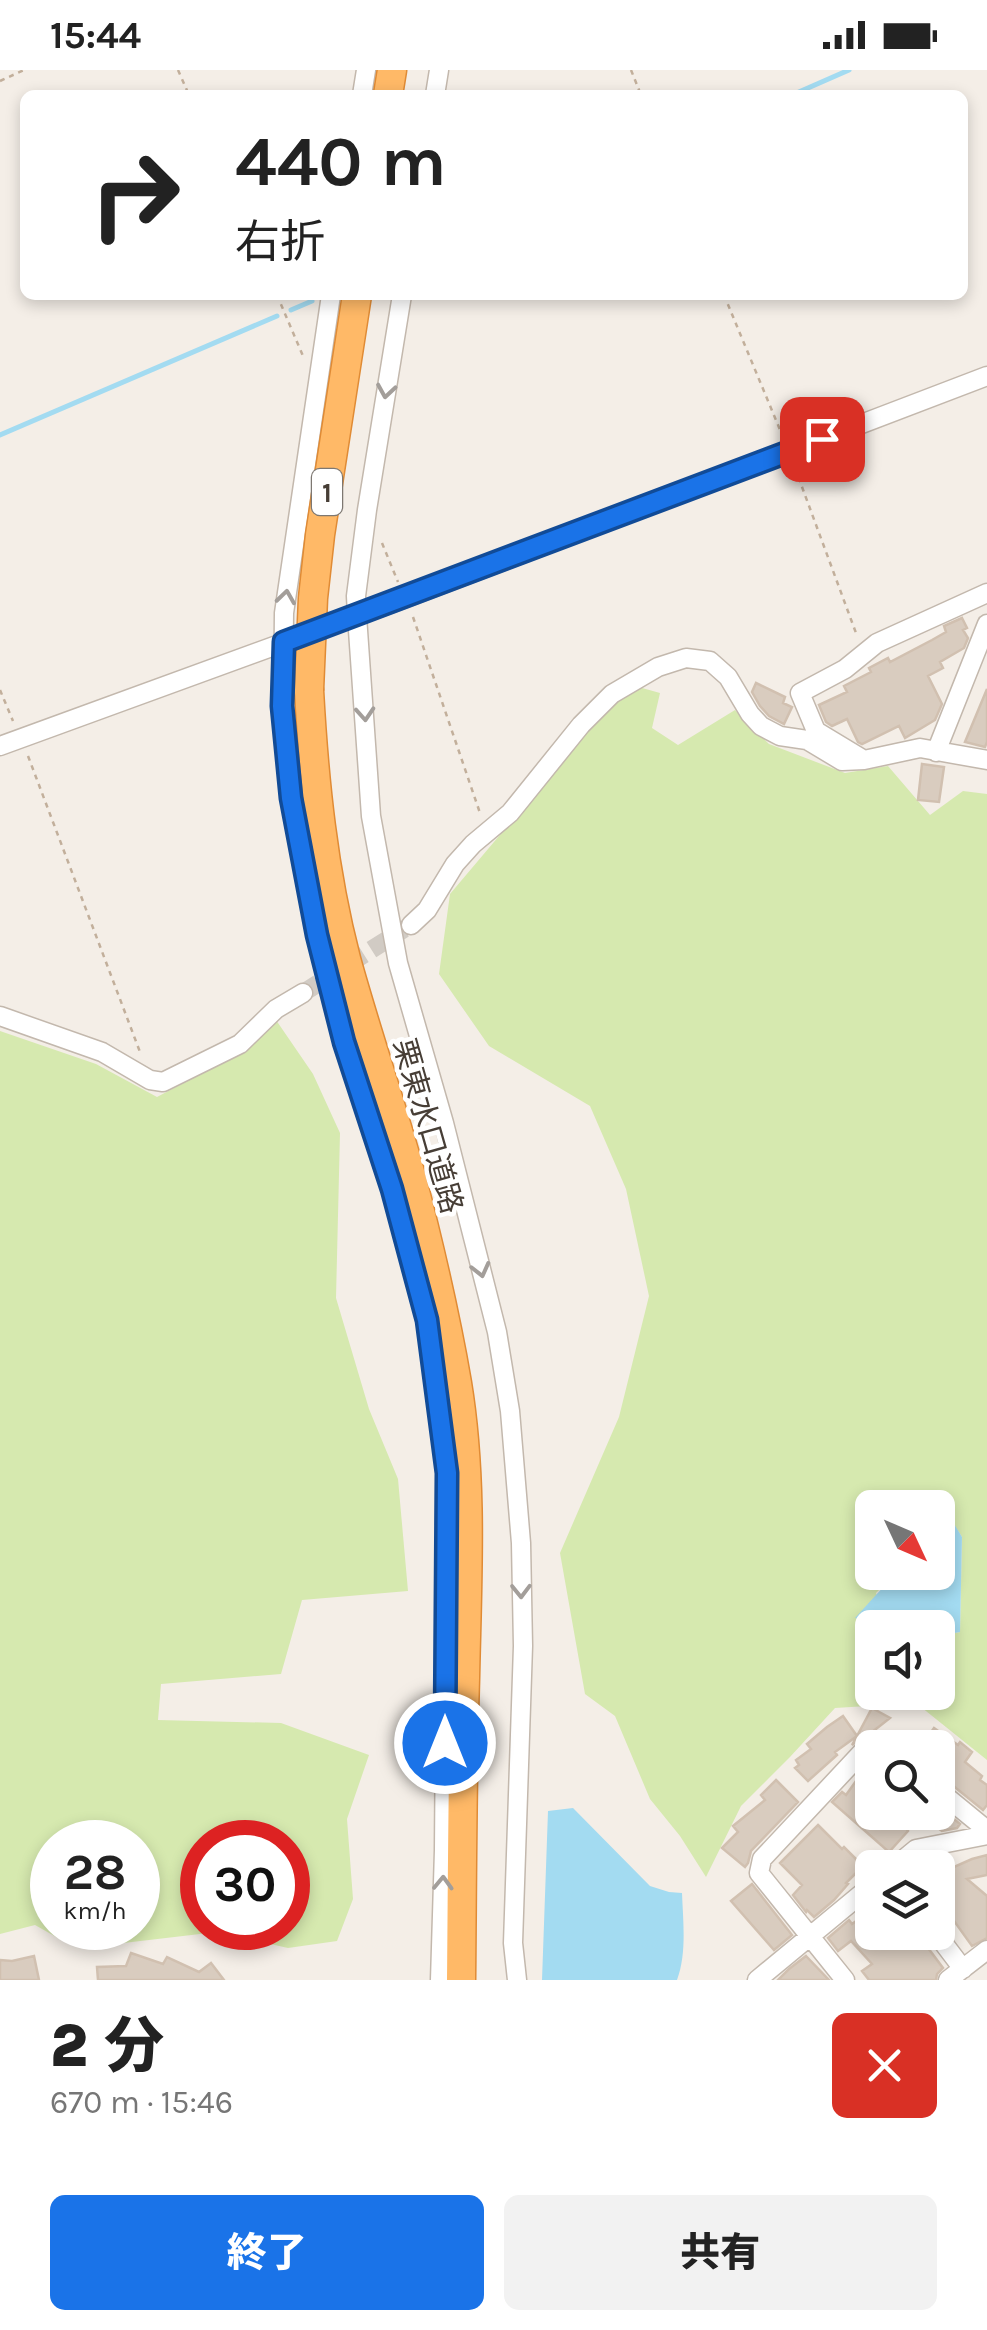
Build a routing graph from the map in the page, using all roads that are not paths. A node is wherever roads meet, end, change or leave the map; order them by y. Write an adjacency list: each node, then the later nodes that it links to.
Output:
1 (330, 300): 8 (street, one-way to 1)
2 (356, 300): 26 (highway, 栗東水口道路 / 1, bridge)
3 (401, 300): 6 (street, one-way to 6)
4 (987, 376): 6 (street)
5 (987, 593): 11 (street)
6 (356, 616): 8 (street); 27 (street, one-way to 27)
7 (987, 624): 10 (street)
8 (284, 642): 9 (street); 25 (street, one-way to 8)
9 (0, 746)
10 (936, 752): 11 (street); 12 (street)
11 (864, 760): 13 (street)
12 (987, 760)
13 (411, 924)
14 (302, 993): 15 (street)
15 (0, 1016)
16 (855, 1760): 21 (street)
17 (955, 1805): 18 (street)
18 (987, 1832): 19 (street)
19 (915, 1850)
20 (855, 1898): 21 (street)
21 (809, 1936): 28 (street); 29 (street)
22 (944, 1950): 24 (street)
23 (987, 1950): 24 (street)
24 (955, 1974)
25 (440, 1980)
26 (460, 1980)
27 (516, 1980)
28 (757, 1980)
29 (845, 1980)

